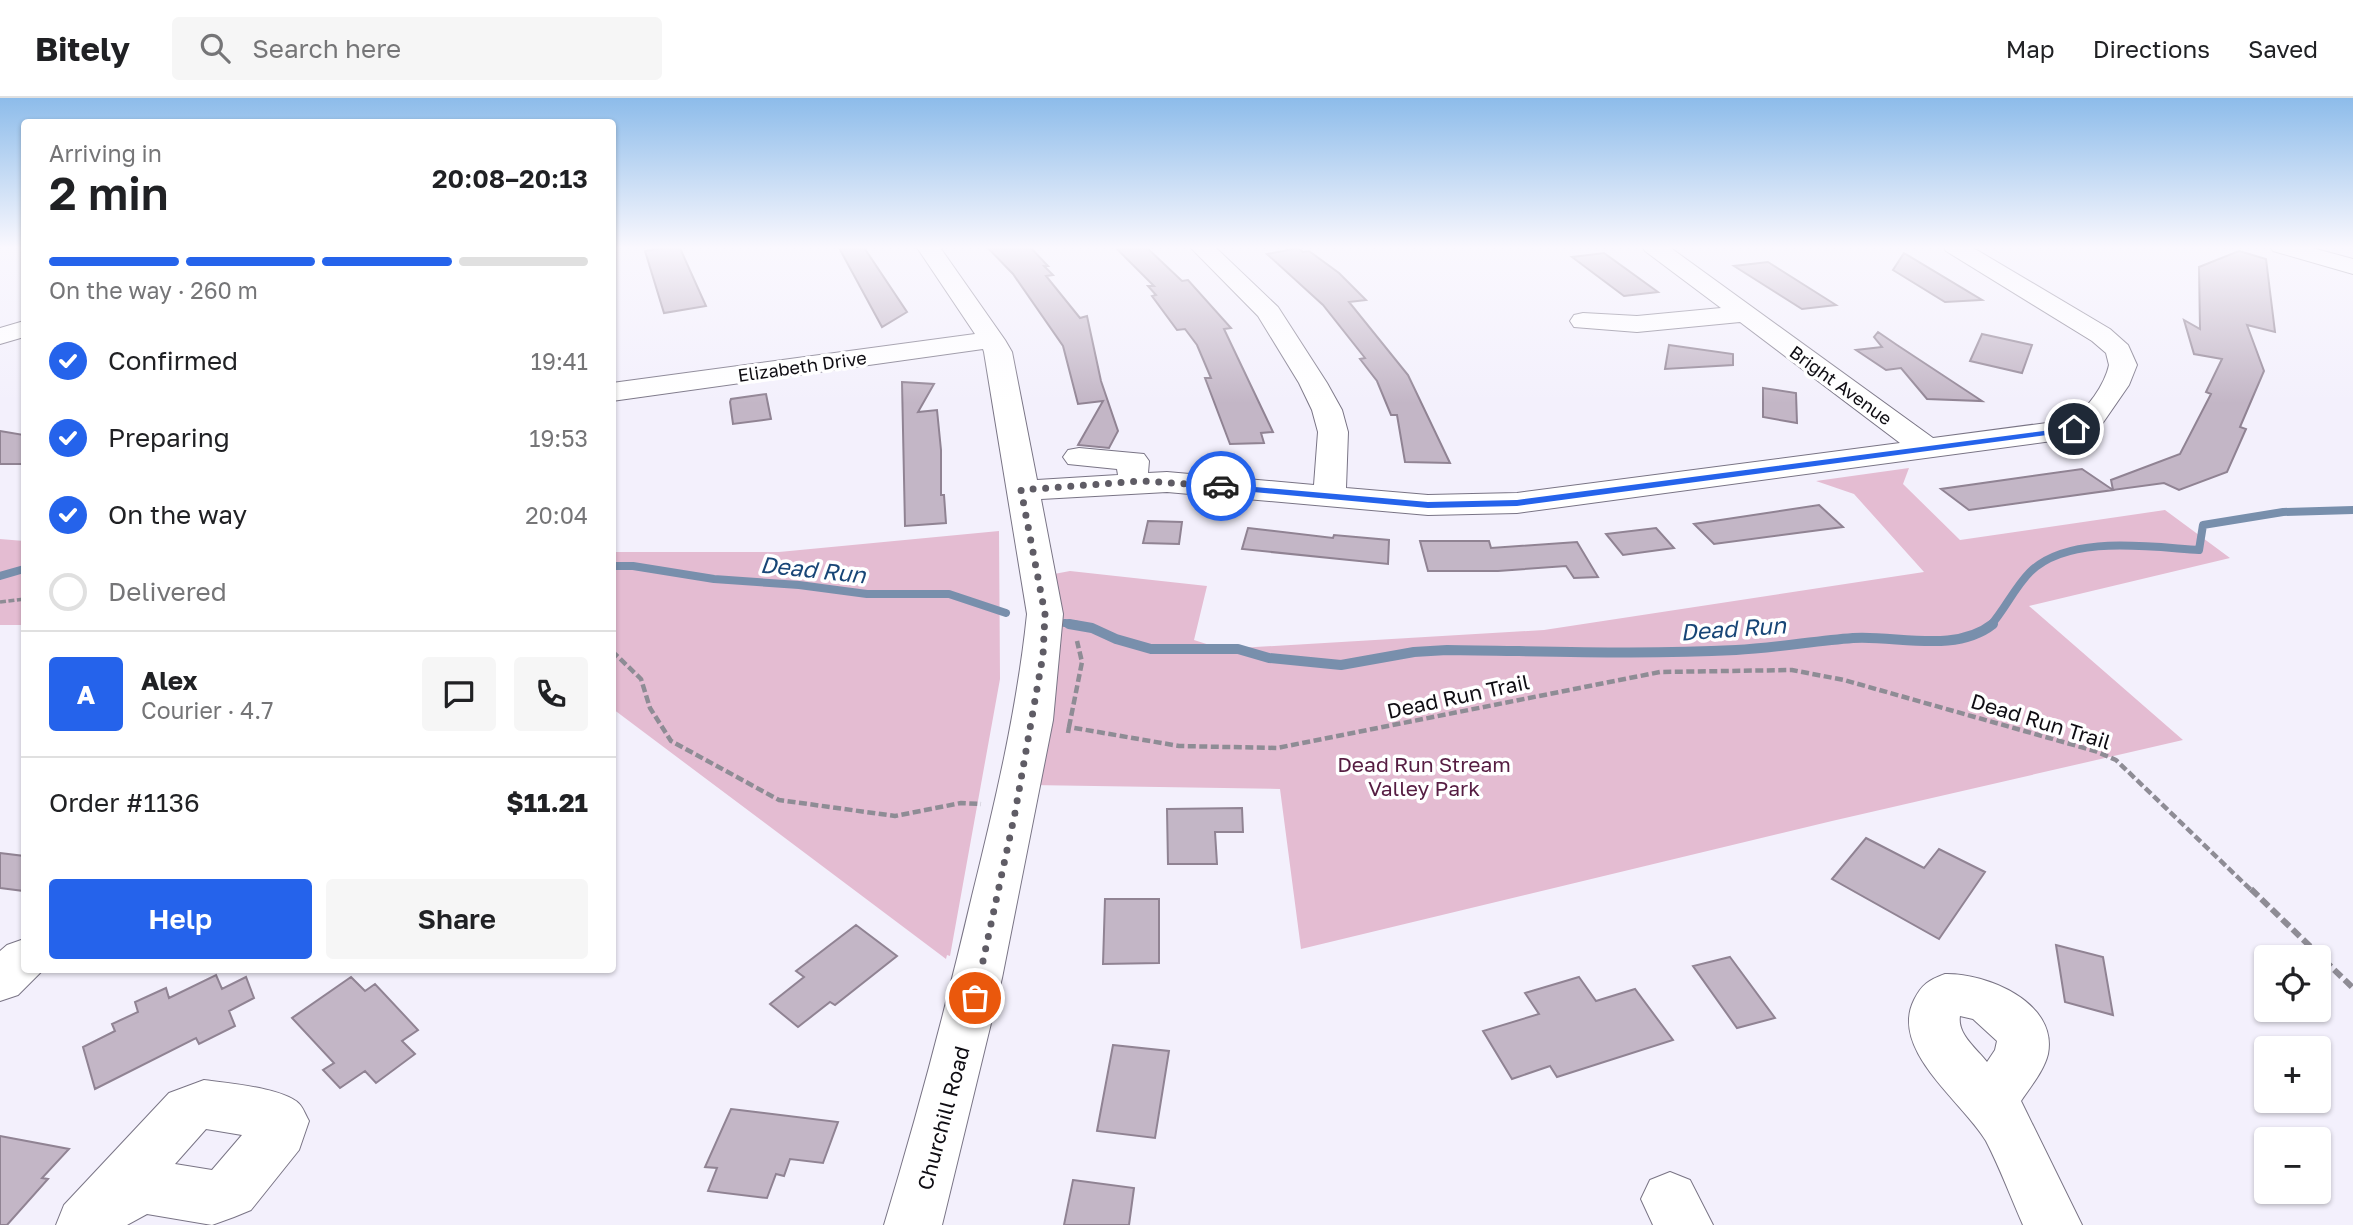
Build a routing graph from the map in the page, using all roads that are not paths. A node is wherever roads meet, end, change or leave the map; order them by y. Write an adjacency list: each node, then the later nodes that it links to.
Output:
1 (963, 299): 9 (street, Churchill Road)
2 (1257, 299): 15 (street)
3 (1725, 299): 5 (street, Bright Avenue)
4 (2041, 299): 11 (street)
5 (1746, 314): 6 (street); 11 (street, Bright Avenue)
6 (1583, 321)
7 (21, 329): 8 (street)
8 (0, 336)
9 (992, 340): 10 (street, Elizabeth Drive); 14 (street, Churchill Road)
10 (616, 383)
11 (1928, 449): 15 (street)
12 (1079, 457): 13 (street)
13 (1132, 482): 14 (street); 15 (street)
14 (1021, 490): 19 (street, Churchill Road)
15 (1330, 496)
16 (21, 962): 17 (street)
17 (0, 981)
18 (1989, 1103): 20 (street)
19 (913, 1225)
20 (2053, 1225)

